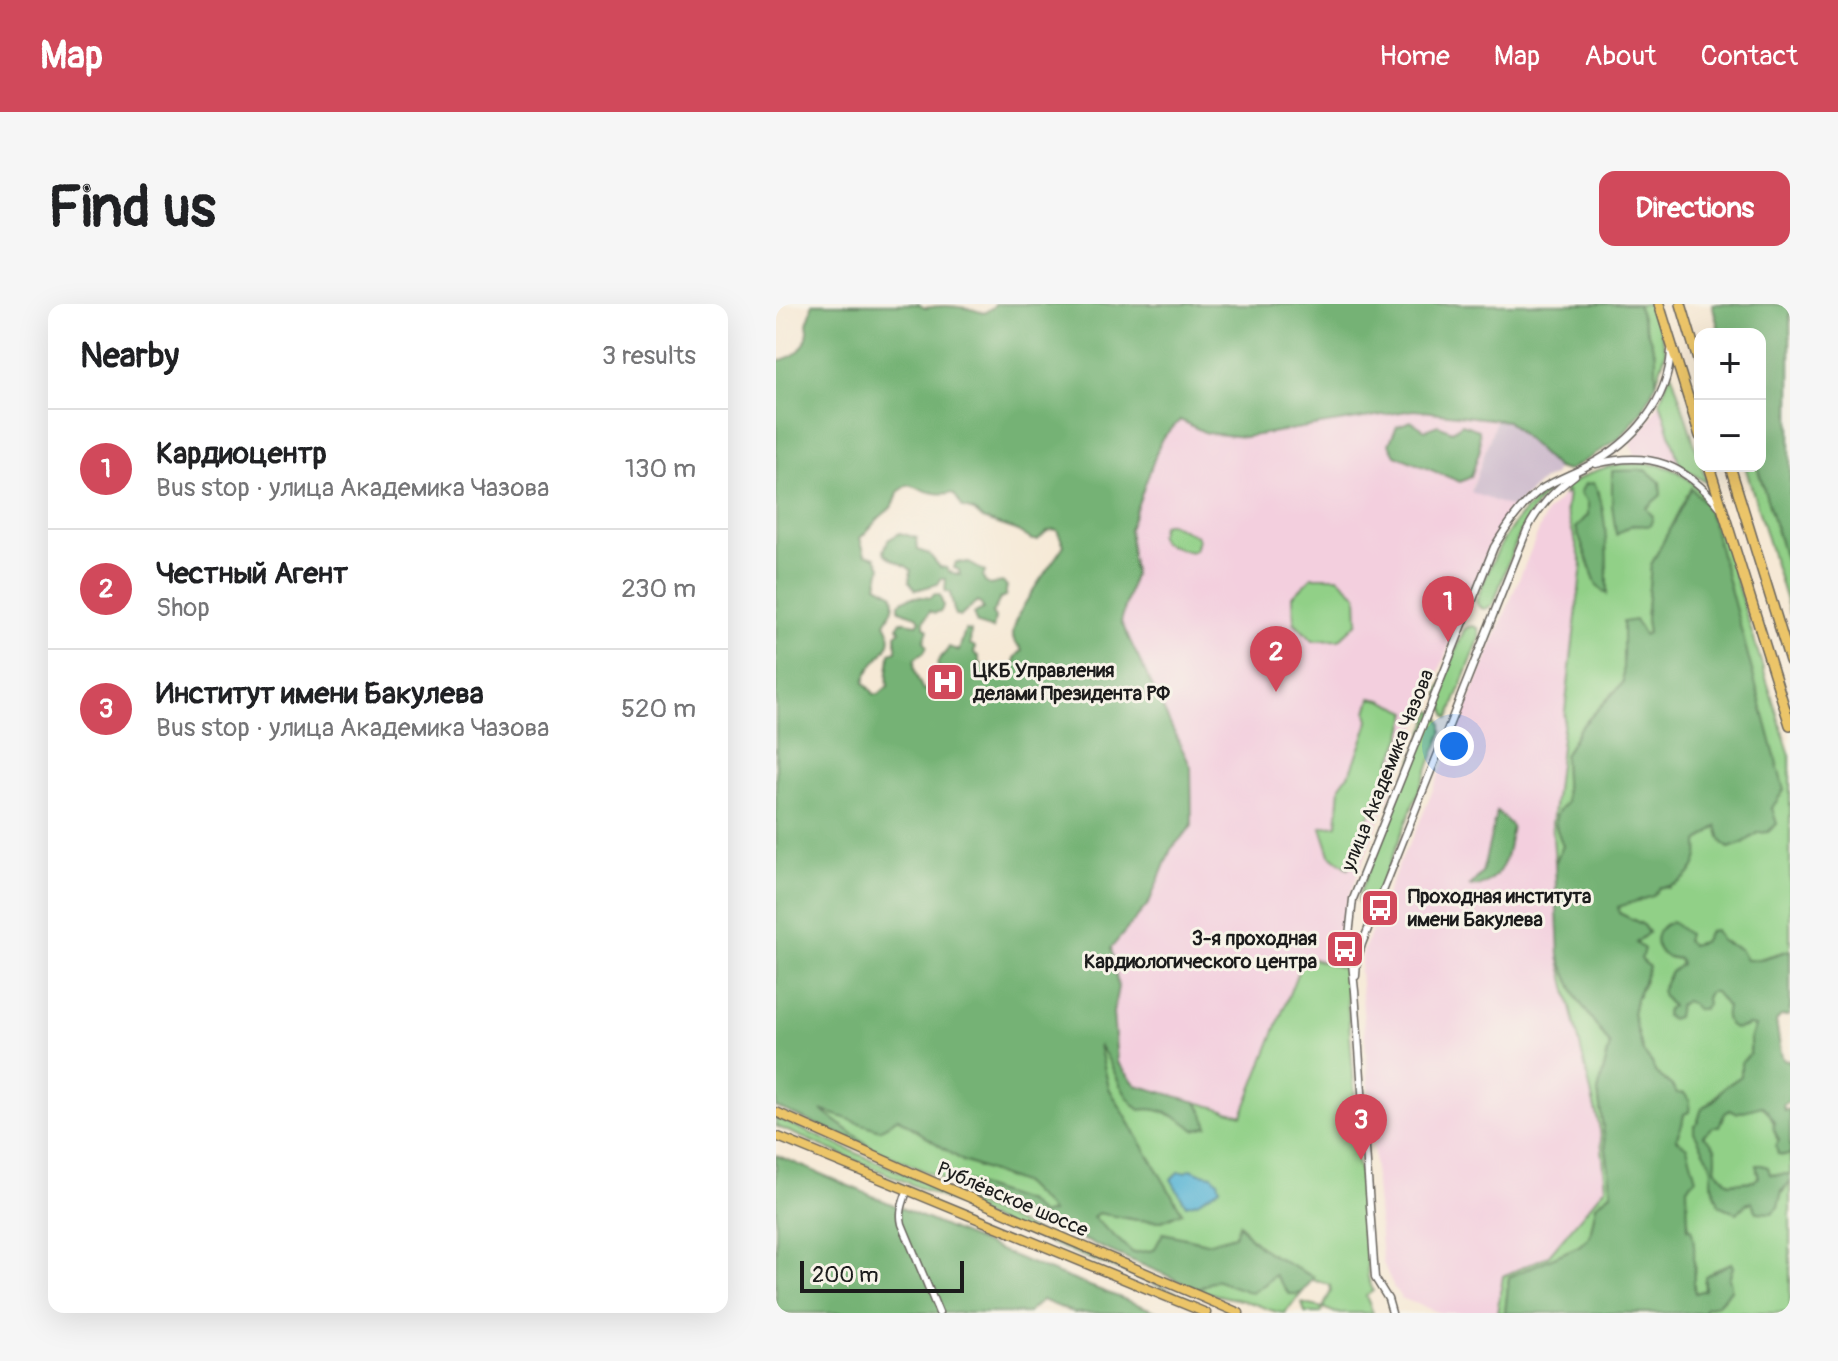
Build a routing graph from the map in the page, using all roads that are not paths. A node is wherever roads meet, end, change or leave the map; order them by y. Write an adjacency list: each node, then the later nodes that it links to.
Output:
1 (1659, 304): 3 (highway)
2 (1681, 304): 4 (highway)
3 (1671, 344): 5 (highway); 6 (street, улица Академика Чазова)
4 (1694, 347)
5 (1694, 417)
6 (1587, 467): 9 (street, улица Академика Чазова); 12 (street, улица Академика Чазова); 12 (street, улица Академика Чазова)
7 (1711, 472): 9 (highway)
8 (1732, 472): 10 (highway)
9 (1724, 511): 11 (highway)
10 (1790, 661)
11 (1790, 725)
12 (1355, 991): 19 (street, улица Академика Чазова)
13 (776, 1112): 18 (main road, Рублёвское шоссе)
14 (776, 1136): 15 (main road, Рублёвское шоссе)
15 (907, 1191): 16 (street); 17 (main road, Рублёвское шоссе)
16 (939, 1313)
17 (1206, 1313)
18 (1239, 1313)
19 (1392, 1313)

